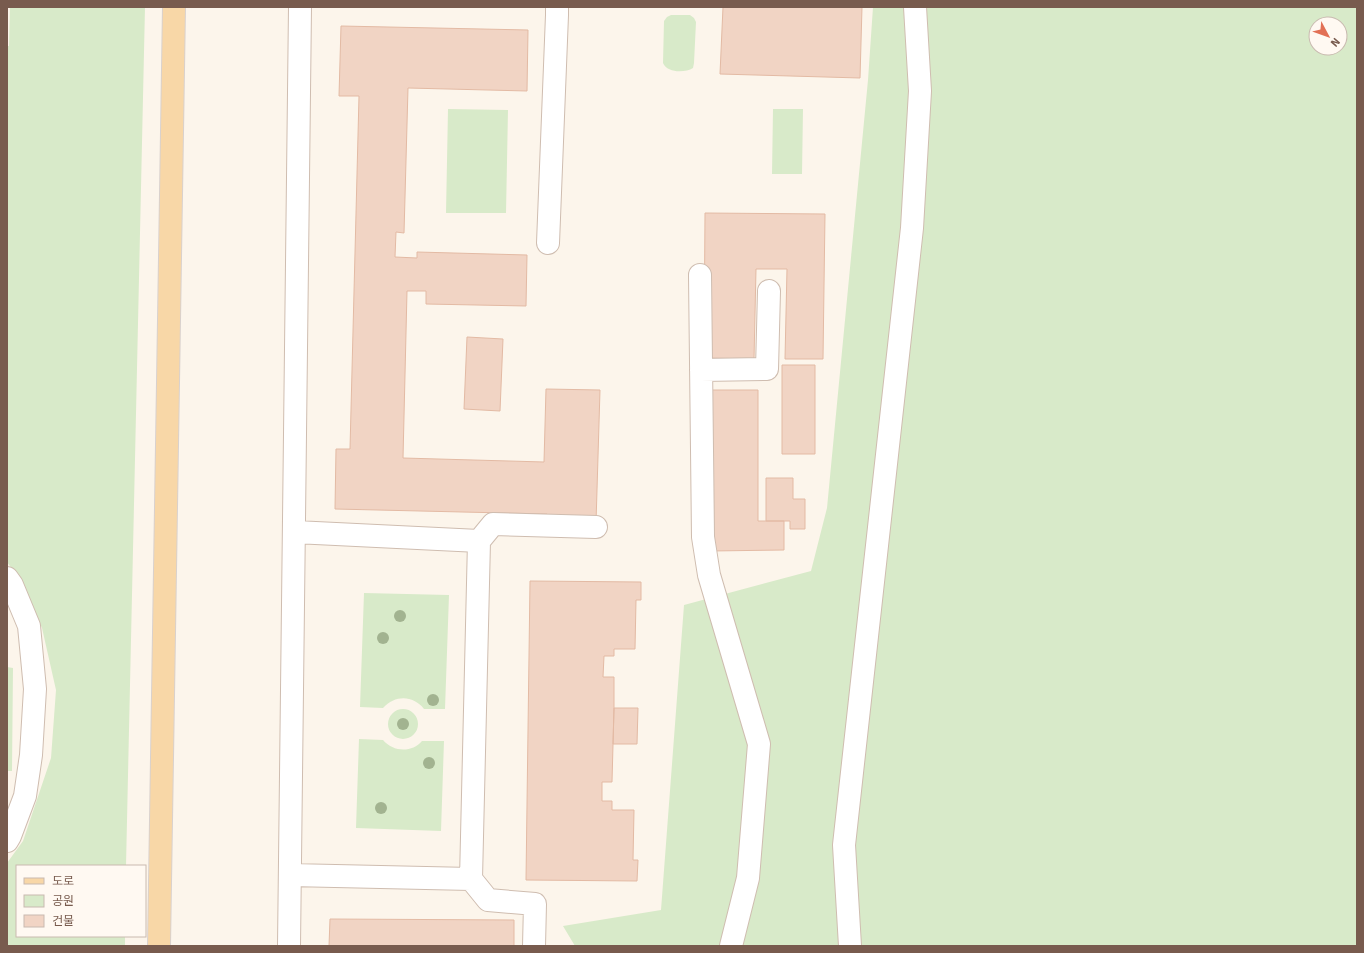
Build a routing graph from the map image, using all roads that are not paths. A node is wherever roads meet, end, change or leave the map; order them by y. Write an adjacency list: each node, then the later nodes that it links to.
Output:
1 (174, 7): 16 (main road)
2 (300, 7): 10 (lane)
3 (557, 7): 5 (lane)
4 (915, 7): 20 (lane)
5 (548, 243)
6 (700, 276): 8 (lane)
7 (769, 291): 8 (lane)
8 (701, 370): 19 (lane)
9 (596, 527): 11 (lane)
10 (295, 532): 11 (lane); 14 (lane)
11 (479, 541): 15 (lane)
12 (7, 578): 13 (lane)
13 (7, 841)
14 (290, 875): 15 (lane); 17 (lane)
15 (471, 879): 18 (lane)
16 (159, 946)
17 (289, 946)
18 (534, 946)
19 (731, 946)
20 (850, 946)

